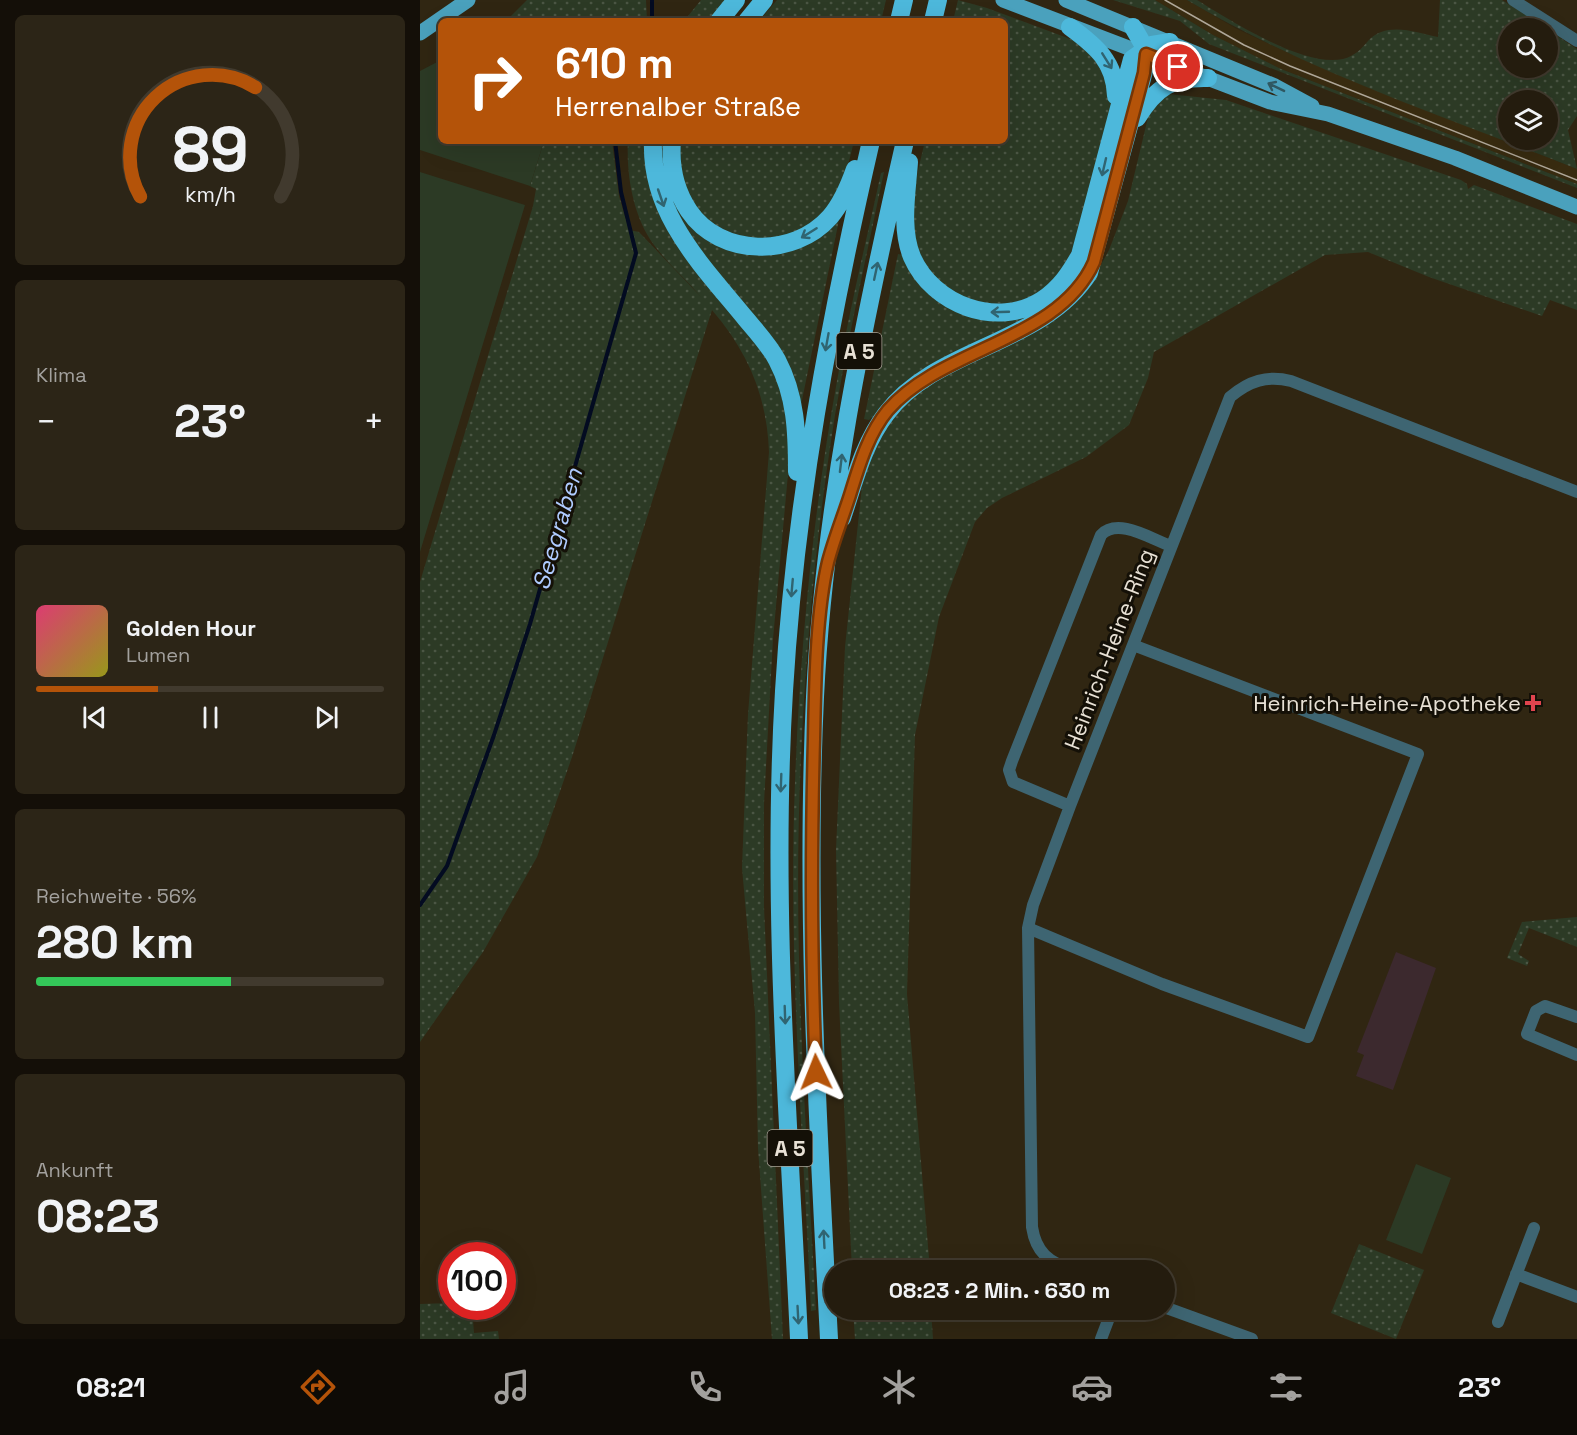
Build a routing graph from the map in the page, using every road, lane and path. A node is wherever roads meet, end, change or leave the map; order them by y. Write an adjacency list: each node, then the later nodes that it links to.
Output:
1 (454, 0): 18 (main road)
2 (468, 0): 10 (main road)
3 (736, 0): 11 (highway)
4 (764, 0): 12 (highway)
5 (904, 0): 13 (highway)
6 (938, 0): 14 (highway)
7 (1003, 0): 16 (main road)
8 (1066, 0): 17 (main road)
9 (1514, 0): 19 (street)
10 (442, 18)
11 (721, 18)
12 (749, 18)
13 (900, 18)
14 (934, 18)
15 (438, 20): 18 (main road)
16 (1070, 27): 21 (main road); 23 (highway, one-way to 23)
17 (1133, 27): 20 (main road); 21 (highway)
18 (421, 32)
19 (1577, 41)
20 (1170, 42): 21 (highway); 24 (main road, one-way to 20)
21 (1144, 52): 22 (main road); 23 (highway); 25 (highway)
22 (1208, 78): 24 (main road); 25 (highway)
23 (1117, 110): 31 (highway, one-way to 31)
24 (1328, 114): 32 (main road)
25 (1130, 130): 36 (highway)
26 (653, 144): 34 (highway, one-way to 34)
27 (672, 144): 28 (highway, one-way to 27)
28 (865, 144)
29 (870, 144): 34 (highway, A 5, one-way to 34)
30 (904, 144): 36 (highway, A 5, one-way to 30)
31 (911, 144)
32 (1577, 207)
33 (1577, 492): 35 (street, Heinrich-Heine-Ring)
34 (797, 530): 49 (highway, A 5, one-way to 49)
35 (1171, 546): 37 (street, Heinrich-Heine-Ring); 38 (street)
36 (828, 563): 50 (highway, A 5, one-way to 36)
37 (1133, 645): 38 (street, Heinrich-Heine-Ring); 39 (street)
38 (1070, 806): 39 (street, Heinrich-Heine-Ring)
39 (1028, 928): 43 (street, Heinrich-Heine-Ring)
40 (1577, 1017): 41 (street)
41 (1577, 1054)
42 (1534, 1228): 44 (street)
43 (1050, 1260)
44 (1516, 1274): 45 (street); 48 (street)
45 (1577, 1297)
46 (1175, 1311): 52 (street)
47 (1108, 1320): 51 (street)
48 (1498, 1322)
49 (799, 1339)
50 (829, 1339)
51 (1101, 1339)
52 (1252, 1339)

